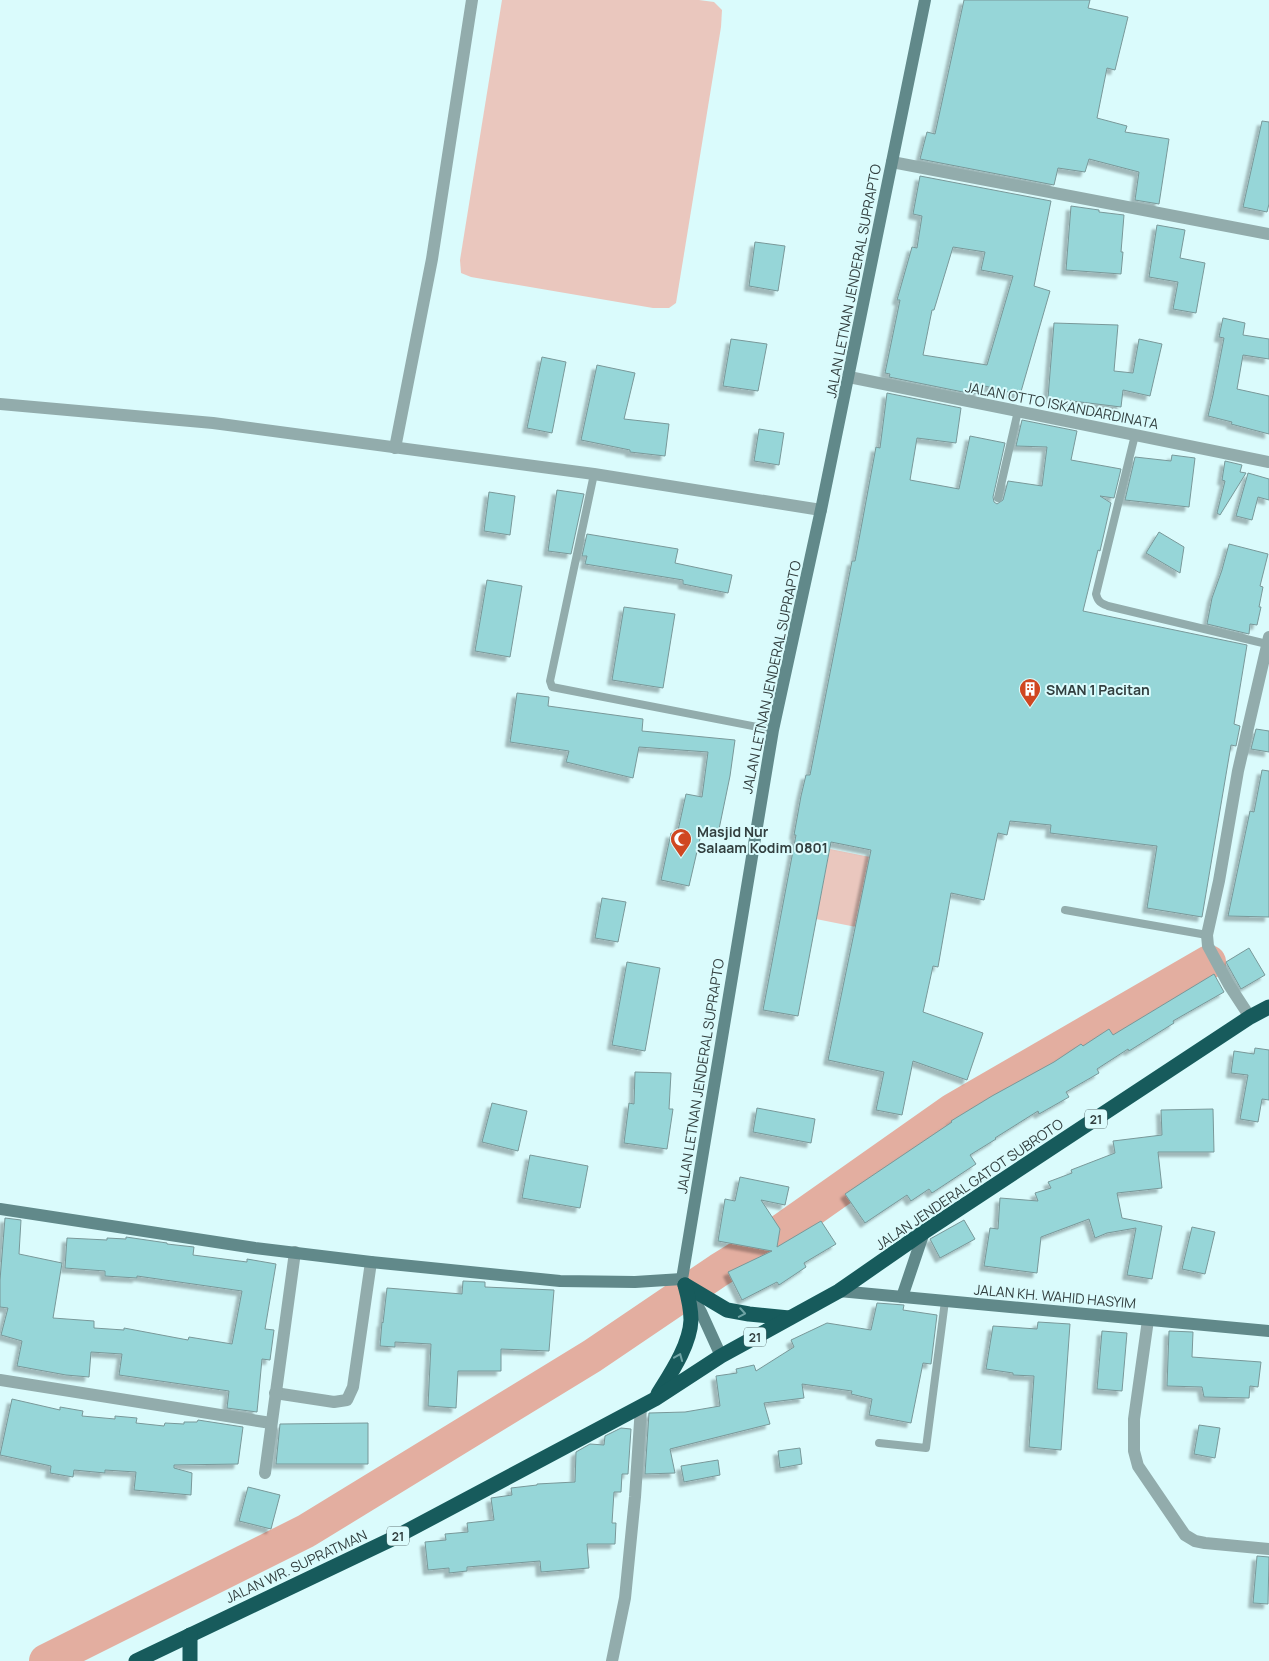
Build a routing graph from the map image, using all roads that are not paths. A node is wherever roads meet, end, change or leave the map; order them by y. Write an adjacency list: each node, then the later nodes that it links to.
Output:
1 (472, 0): 9 (street)
2 (925, 0): 3 (main road, JALAN LETNAN JENDERAL SUPRAPTO)
3 (892, 162): 4 (street); 5 (main road, JALAN LETNAN JENDERAL SUPRAPTO)
4 (1269, 234)
5 (849, 377): 7 (street, JALAN OTTO ISKANDARDINATA); 13 (main road, JALAN LETNAN JENDERAL SUPRAPTO)
6 (0, 404): 9 (street)
7 (1018, 411): 8 (street, JALAN OTTO ISKANDARDINATA); 12 (lane)
8 (1135, 435): 10 (street, JALAN OTTO ISKANDARDINATA); 14 (lane)
9 (396, 448): 11 (street)
10 (1269, 462)
11 (594, 474): 13 (street); 15 (lane)
12 (998, 498)
13 (821, 510): 15 (main road, JALAN LETNAN JENDERAL SUPRAPTO)
14 (1268, 640): 17 (street)
15 (766, 728): 24 (main road, JALAN LETNAN JENDERAL SUPRAPTO)
16 (1065, 910): 17 (lane)
17 (1207, 940): 19 (street)
18 (1269, 1007): 19 (highway, JALAN JENDERAL GATOT SUBROTO / 21)
19 (1250, 1017): 21 (highway, JALAN JENDERAL GATOT SUBROTO / 21)
20 (0, 1208): 22 (main road)
21 (924, 1232): 25 (highway, JALAN JENDERAL GATOT SUBROTO / 21); 26 (main road)
22 (295, 1252): 23 (main road); 33 (street)
23 (371, 1262): 24 (main road); 33 (street)
24 (688, 1290): 28 (highway, one-way to 28); 31 (main road); 34 (highway, one-way to 24)
25 (839, 1291): 26 (main road, JALAN KH. WAHID HASYIM); 28 (highway, 21)
26 (902, 1297): 27 (main road, JALAN KH. WAHID HASYIM)
27 (945, 1301): 29 (main road, JALAN KH. WAHID HASYIM); 37 (lane)
28 (790, 1318): 31 (highway, 21)
29 (1148, 1320): 30 (main road, JALAN KH. WAHID HASYIM); 39 (street)
30 (1269, 1331)
31 (721, 1356): 34 (highway, 21)
32 (0, 1380): 36 (street)
33 (275, 1393): 36 (street)
34 (655, 1399): 35 (highway, JALAN WR. SUPRATMAN / 21)
35 (641, 1407): 40 (highway, JALAN WR. SUPRATMAN / 21); 43 (street)
36 (271, 1423): 38 (street)
37 (879, 1443)
38 (265, 1473)
39 (1269, 1549)
40 (190, 1635): 41 (highway, JALAN WR. SUPRATMAN / 21); 42 (highway)
41 (136, 1661)
42 (190, 1661)
43 (612, 1661)

